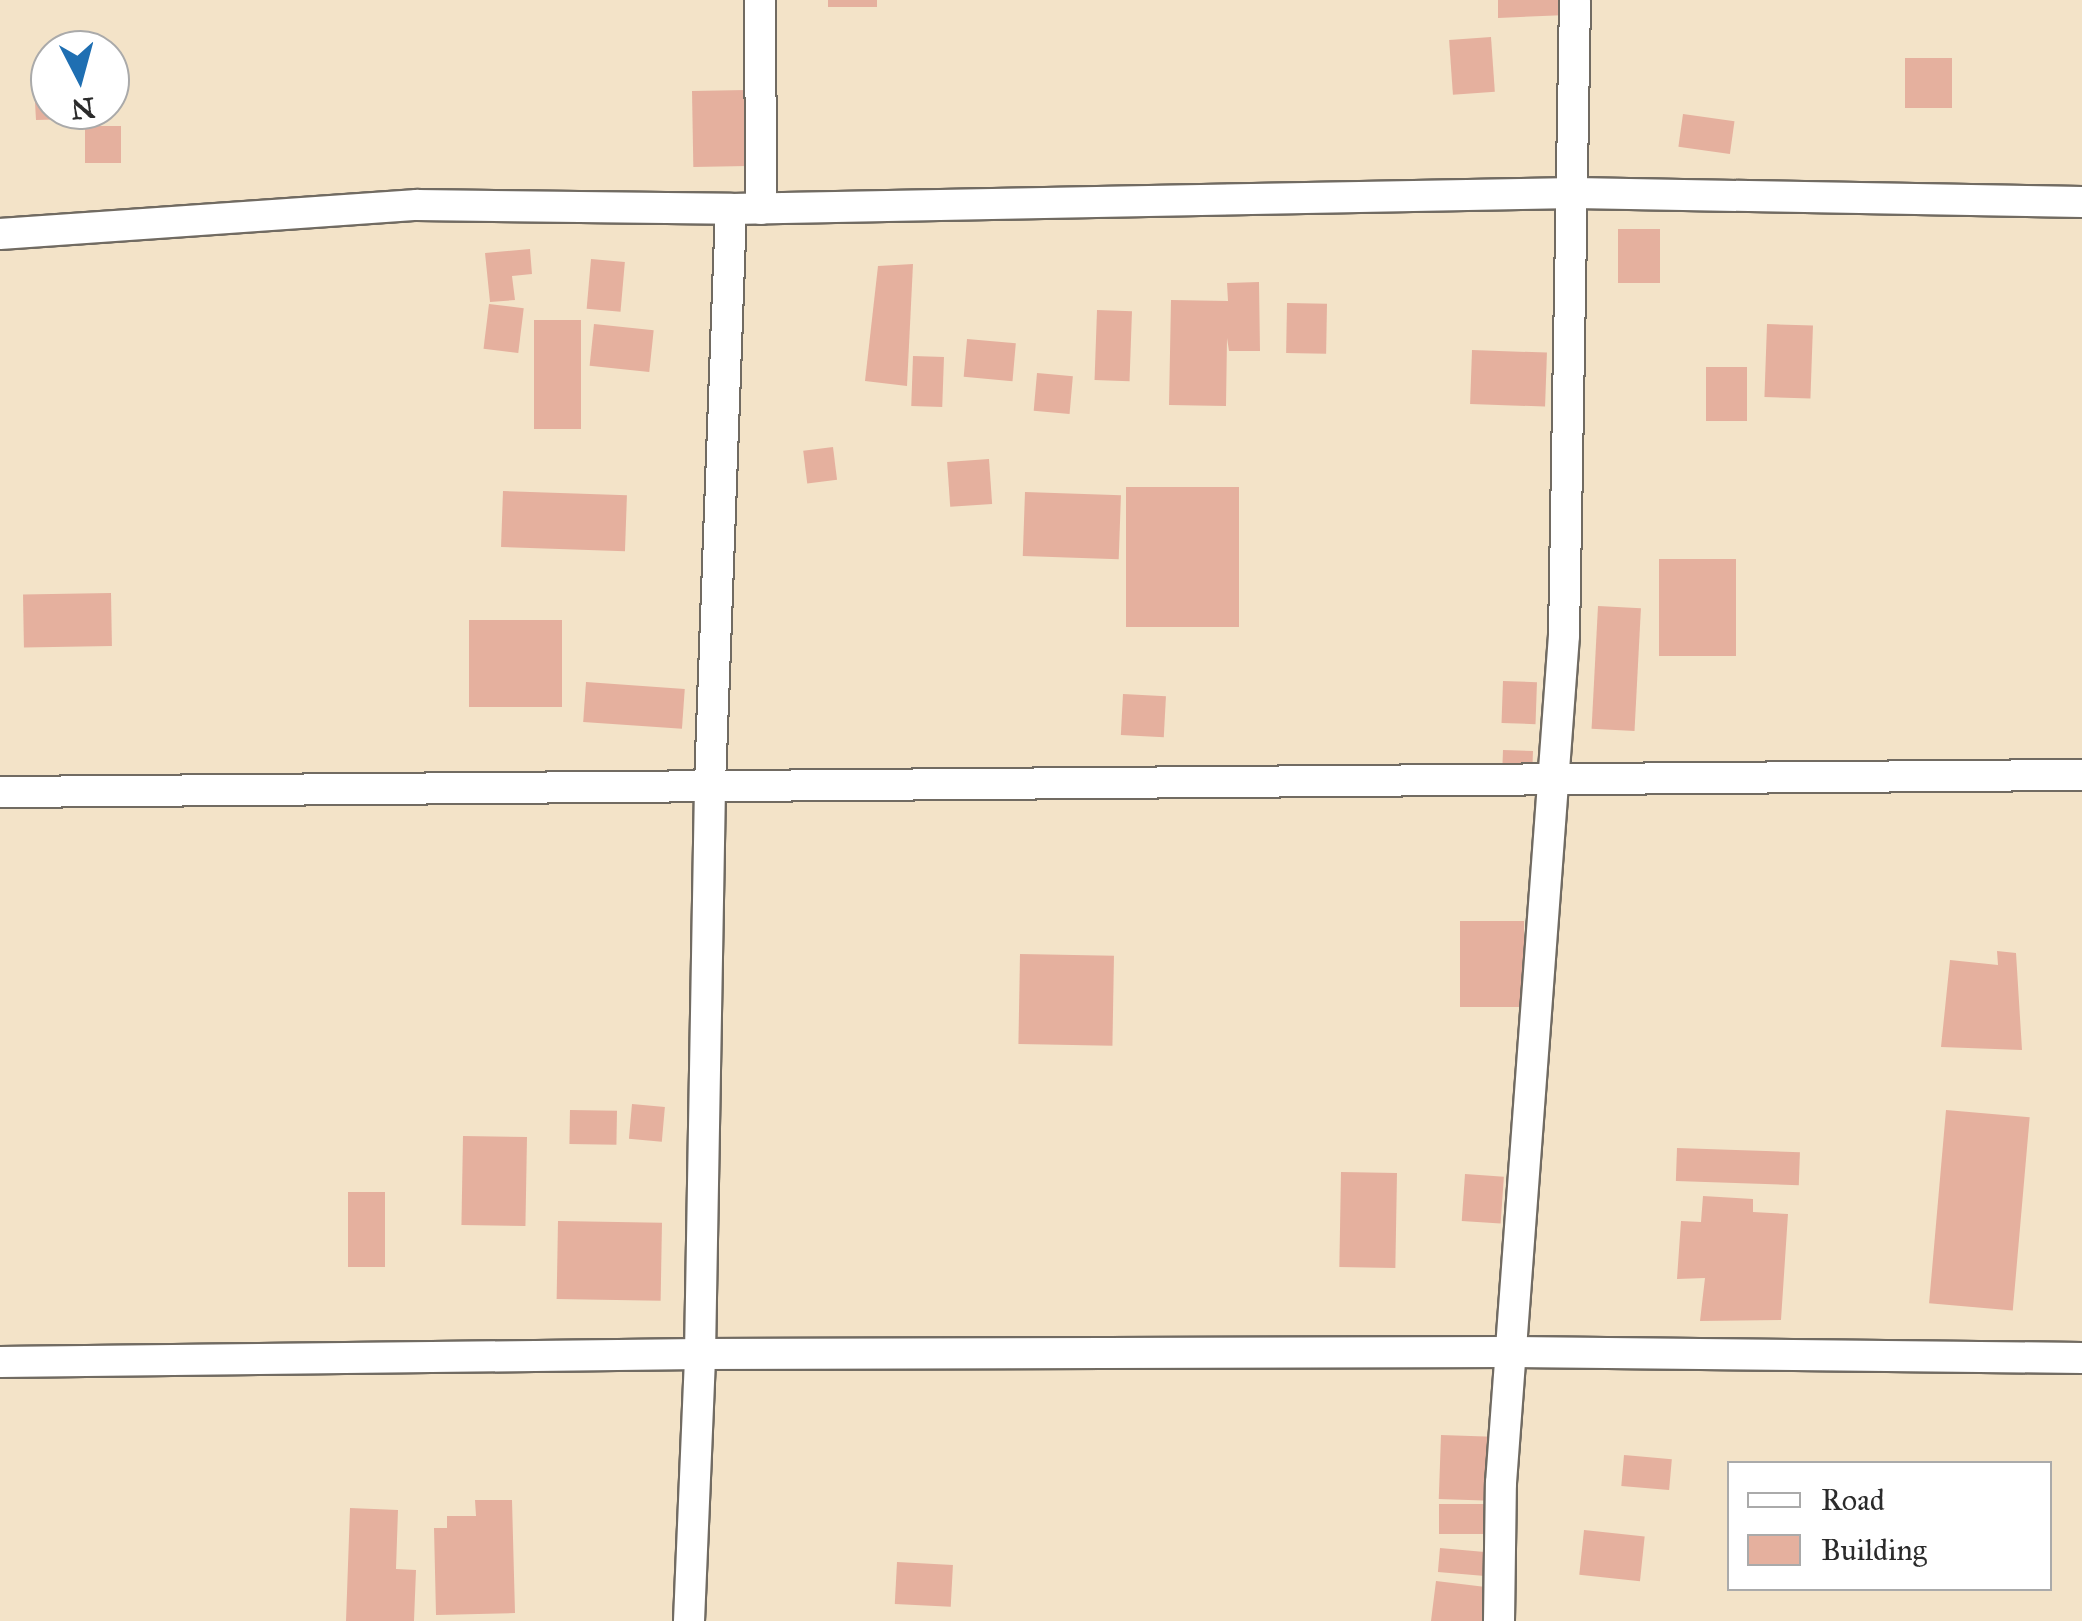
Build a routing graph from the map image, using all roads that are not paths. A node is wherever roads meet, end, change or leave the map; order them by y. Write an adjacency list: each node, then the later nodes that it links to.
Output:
1 (760, 0): 5 (street)
2 (1576, 0): 3 (street)
3 (1575, 193): 4 (street); 5 (street); 8 (street)
4 (2082, 202)
5 (746, 209): 6 (street); 9 (street)
6 (0, 234)
7 (2082, 775): 8 (street)
8 (1556, 780): 9 (street); 11 (street)
9 (710, 784): 10 (street); 12 (street)
10 (0, 792)
11 (1510, 1352): 12 (street); 13 (street); 16 (street)
12 (700, 1354): 14 (street); 15 (street)
13 (2082, 1358)
14 (0, 1362)
15 (689, 1621)
16 (1499, 1621)

